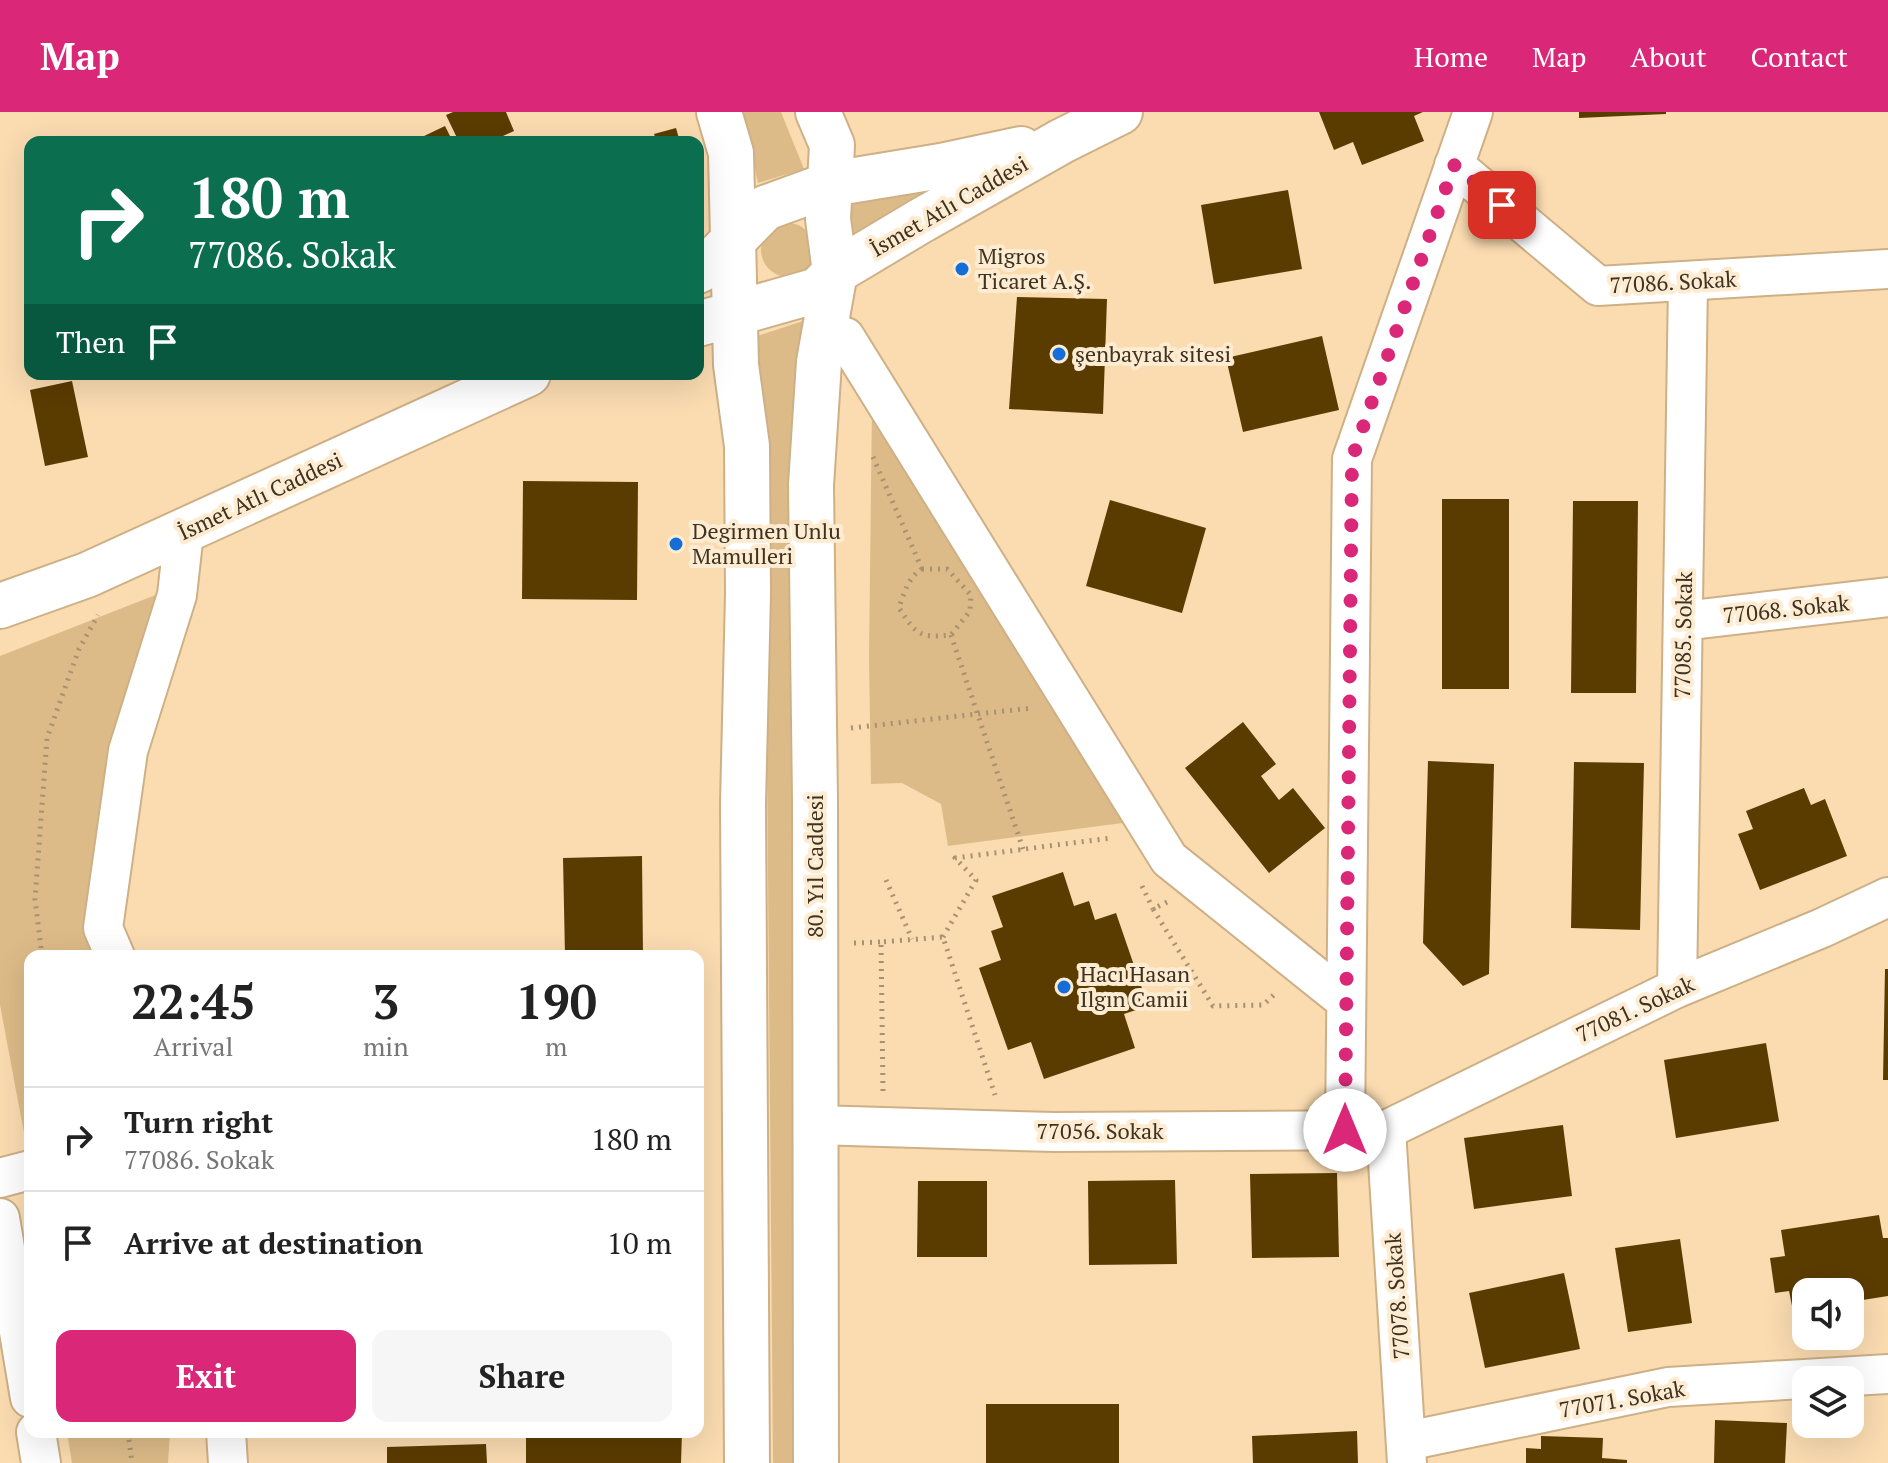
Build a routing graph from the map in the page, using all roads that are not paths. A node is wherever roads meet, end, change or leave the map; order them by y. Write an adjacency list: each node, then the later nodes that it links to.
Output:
1 (719, 112): 8 (main road)
2 (818, 112): 7 (main road)
3 (1120, 112): 5 (main road, İsmet Atlı Caddesi)
4 (1473, 112): 6 (street)
5 (1062, 141): 7 (main road, İsmet Atlı Caddesi); 11 (main road, İsmet Atlı Caddesi)
6 (1454, 165): 12 (street, 77086. Sokak); 23 (street)
7 (831, 184): 8 (main road, İsmet Atlı Caddesi); 11 (main road, 80. Yıl Caddesi)
8 (734, 241): 9 (main road); 13 (main road)
9 (704, 268)
10 (1888, 269): 12 (street, 77086. Sokak)
11 (835, 272): 13 (main road, İsmet Atlı Caddesi); 14 (main road, 80. Yıl Caddesi)
12 (1688, 282): 19 (street, 77085. Sokak)
13 (717, 319): 37 (main road)
14 (823, 332): 23 (street); 24 (main road, 80. Yıl Caddesi)
15 (511, 380): 16 (main road, İsmet Atlı Caddesi)
16 (184, 532): 18 (main road, İsmet Atlı Caddesi); 21 (street)
17 (1888, 597): 19 (street, 77068. Sokak)
18 (0, 606)
19 (1683, 621): 22 (street, 77085. Sokak)
20 (1888, 897): 22 (street, 77081. Sokak)
21 (112, 950)
22 (1677, 988): 26 (street, 77081. Sokak)
23 (1346, 1001): 25 (street)
24 (815, 1125): 25 (street, 77056. Sokak); 38 (main road, 80. Yıl Caddesi)
25 (1345, 1130): 26 (street, 77056. Sokak)
26 (1386, 1130): 34 (street, 77078. Sokak)
27 (24, 1172): 28 (street)
28 (0, 1178)
29 (1, 1226): 30 (street)
30 (24, 1362)
31 (1888, 1374): 34 (street, 77071. Sokak)
32 (37, 1438): 35 (street)
33 (226, 1438): 36 (street)
34 (1407, 1452)
35 (41, 1463)
36 (228, 1463)
37 (747, 1463)
38 (816, 1463)

